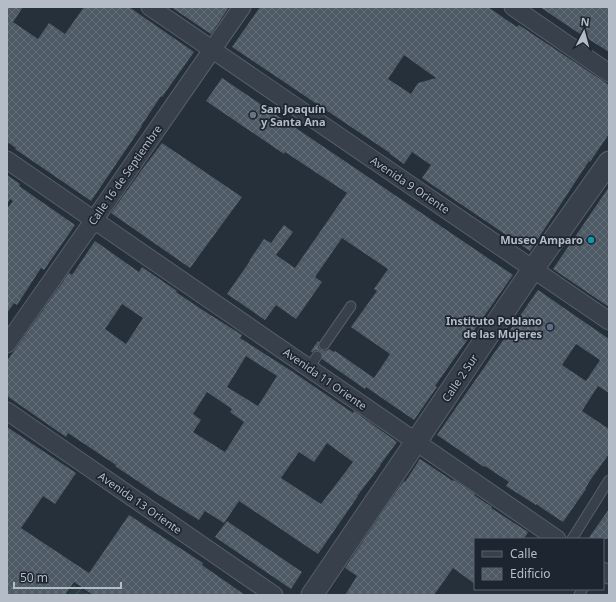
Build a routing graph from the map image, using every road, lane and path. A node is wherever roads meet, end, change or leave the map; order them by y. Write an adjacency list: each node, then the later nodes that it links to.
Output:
1 (150, 7): 4 (street, Avenida 9 Oriente)
2 (242, 7): 4 (street, Calle 16 de Septiembre)
3 (513, 7): 5 (street)
4 (212, 50): 8 (street, Calle 16 de Septiembre); 9 (street, Avenida 9 Oriente)
5 (609, 73)
6 (7, 160): 8 (street, Avenida 11 Oriente)
7 (609, 162): 9 (street, Calle 2 Sur)
8 (94, 220): 12 (street, Calle 16 de Septiembre); 15 (street, Avenida 11 Oriente)
9 (533, 269): 11 (street, Avenida 9 Oriente); 15 (street, Calle 2 Sur)
10 (351, 306): 13 (lane)
11 (609, 320)
12 (7, 344)
13 (324, 346)
14 (7, 411): 19 (street, Avenida 13 Oriente)
15 (416, 442): 17 (street, Avenida 11 Oriente); 20 (street, Calle 2 Sur)
16 (609, 480): 18 (lane)
17 (556, 538)
18 (573, 538)
19 (274, 595)
20 (312, 595)

